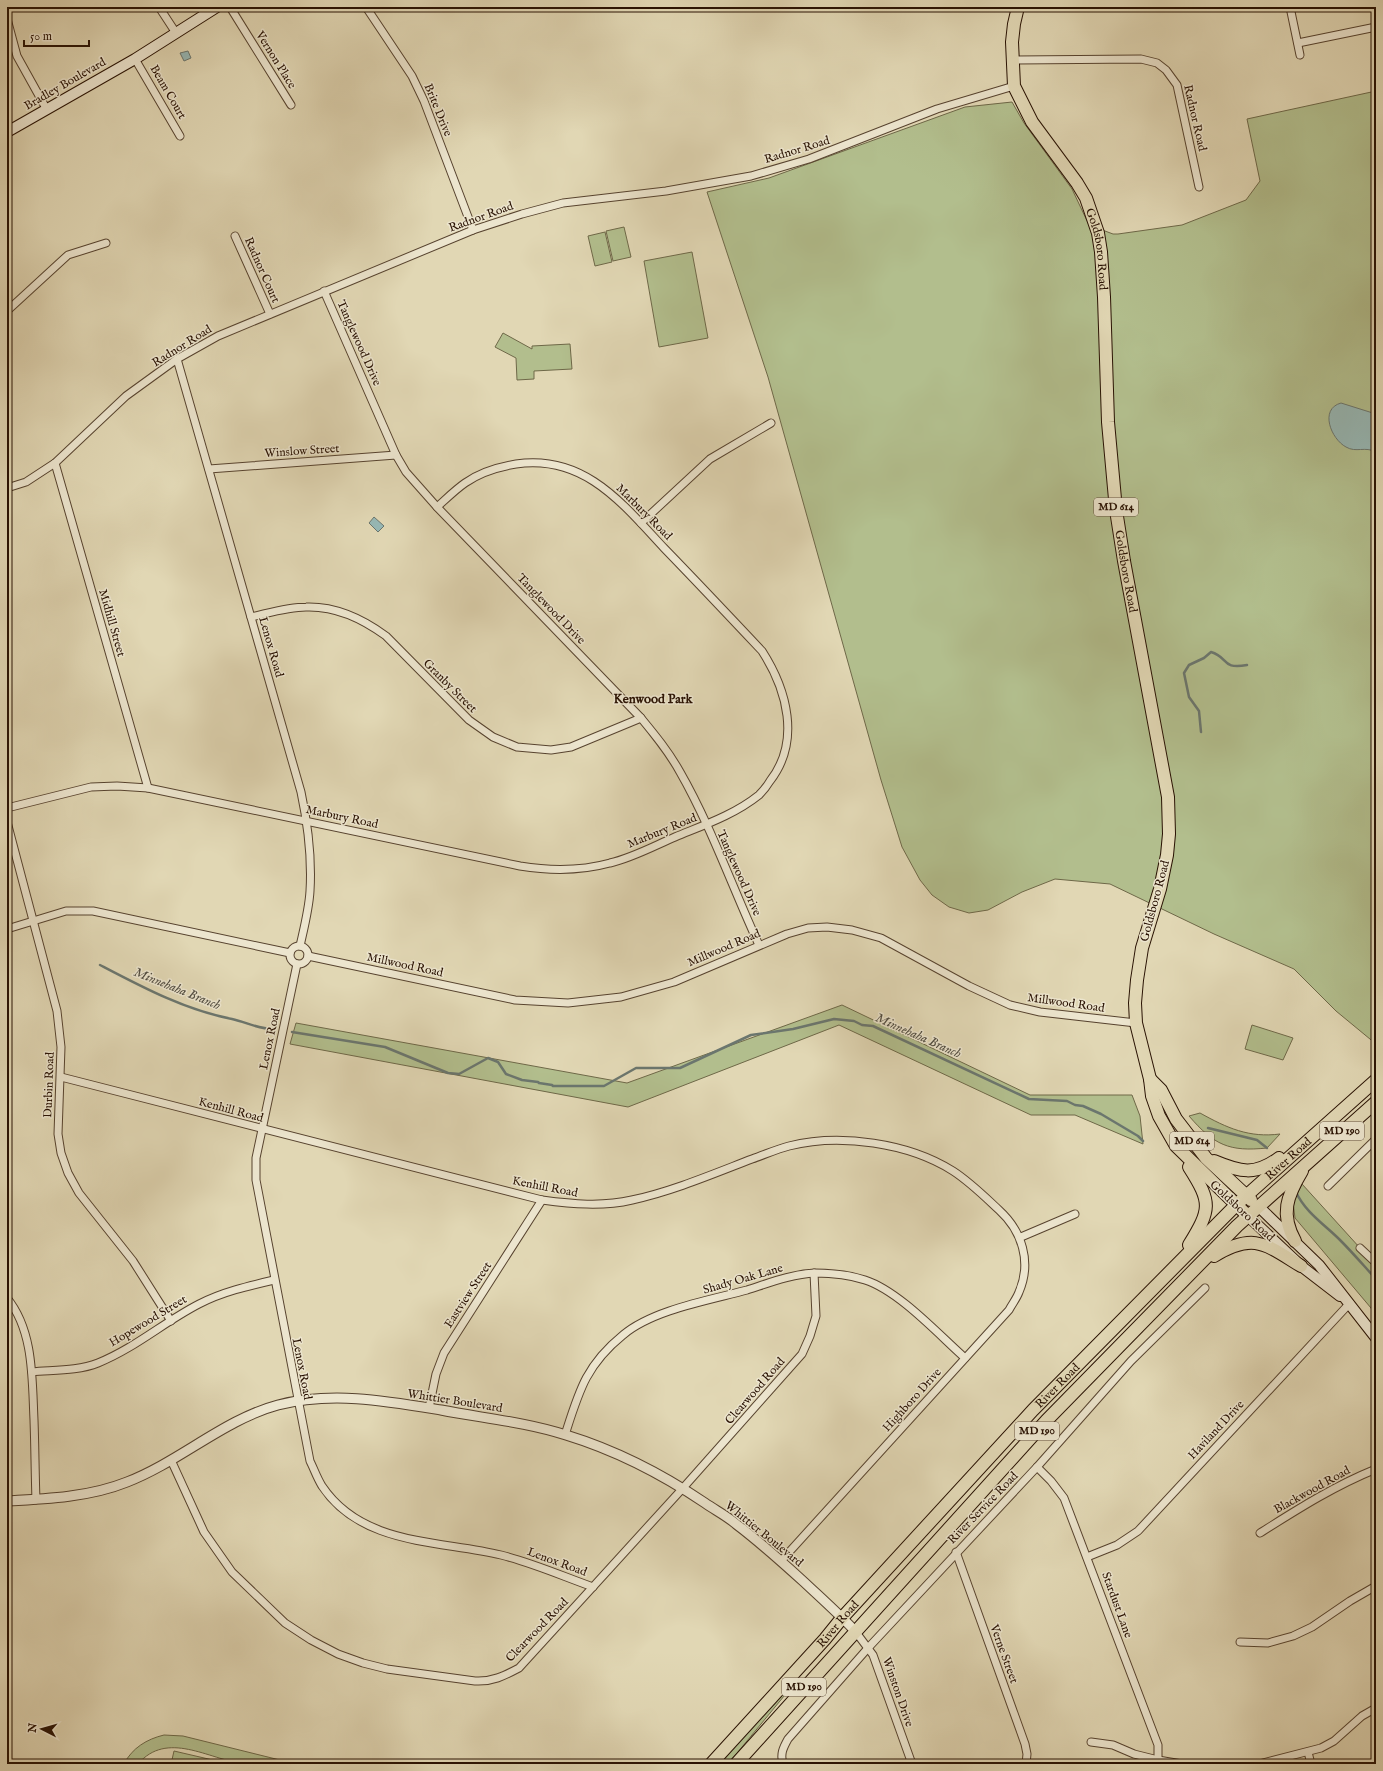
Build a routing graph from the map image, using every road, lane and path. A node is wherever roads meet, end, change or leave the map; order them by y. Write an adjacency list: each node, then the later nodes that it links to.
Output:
1 (159, 7): 9 (street)
2 (217, 7): 9 (main road, Bradley Boulevard)
3 (230, 7): 15 (street, Vernon Place)
4 (366, 7): 20 (street, Brite Drive)
5 (1018, 7): 13 (main road, Goldsboro Road / MD 614)
6 (1290, 7): 10 (street)
7 (7, 19): 16 (street)
8 (1376, 27): 10 (street)
9 (176, 33): 12 (main road, Bradley Boulevard)
10 (1298, 43): 11 (street)
11 (1300, 55)
12 (135, 58): 16 (main road, Bradley Boulevard); 18 (street, Beam Court)
13 (1012, 60): 14 (main road, Goldsboro Road / MD 614); 19 (street, Radnor Road)
14 (1014, 86): 20 (street, Radnor Road); 48 (main road, Goldsboro Road / MD 614)
15 (291, 105)
16 (47, 110): 17 (main road, Bradley Boulevard)
17 (7, 132)
18 (180, 136)
19 (1199, 187)
20 (473, 230): 23 (street, Radnor Road)
21 (235, 236): 25 (street, Radnor Court)
22 (106, 243): 24 (street)
23 (324, 291): 25 (street, Radnor Road); 28 (street, Tanglewood Drive)
24 (7, 311)
25 (270, 314): 26 (street, Radnor Road)
26 (177, 359): 29 (street, Radnor Road); 30 (street, Lenox Road)
27 (771, 423): 33 (street)
28 (396, 455): 30 (street, Winslow Street); 32 (street, Tanglewood Drive)
29 (55, 463): 31 (street, Radnor Road); 36 (street, Midhill Street)
30 (209, 469): 34 (street, Lenox Road)
31 (7, 488)
32 (437, 507): 33 (street, Marbury Road); 35 (street, Tanglewood Drive)
33 (641, 523): 40 (street, Marbury Road)
34 (252, 617): 35 (street, Granby Street); 38 (street, Lenox Road)
35 (641, 718): 40 (street, Tanglewood Drive)
36 (148, 788): 37 (street, Marbury Road); 38 (street, Marbury Road)
37 (7, 808)
38 (307, 820): 40 (street, Marbury Road); 44 (street, Lenox Road)
39 (7, 822): 41 (street, Durbin Road)
40 (706, 824): 43 (street, Tanglewood Drive)
41 (34, 920): 42 (street); 45 (street); 49 (street, Durbin Road)
42 (7, 929)
43 (758, 945): 46 (street, Millwood Road); 48 (street, Millwood Road)
44 (300, 946): 45 (street); 46 (street)
45 (290, 953): 47 (street)
46 (308, 956): 47 (street)
47 (297, 964): 53 (street, Lenox Road)
48 (1136, 1023): 50 (main road, Goldsboro Road / MD 614)
49 (61, 1077): 53 (street, Kenhill Road); 78 (street, Durbin Road)
50 (1150, 1079): 56 (main road, Goldsboro Road / MD 614); 57 (main road, Goldsboro Road / MD 614)
51 (1376, 1080): 54 (main road, River Road / MD 190)
52 (1376, 1102): 58 (main road, River Road / MD 190)
53 (262, 1129): 61 (street, Kenhill Road); 73 (street, Lenox Road)
54 (1312, 1137): 57 (main road); 60 (main road, River Road / MD 190)
55 (1376, 1139): 59 (street)
56 (1176, 1146): 62 (main road, Goldsboro Road / MD 614); 74 (main road)
57 (1206, 1158): 60 (main road, Goldsboro Road / MD 614)
58 (1309, 1161): 63 (main road, River Road / MD 190); 67 (main road)
59 (1328, 1186)
60 (1246, 1195): 62 (main road, River Road / MD 190); 63 (main road, Goldsboro Road / MD 614)
61 (542, 1200): 66 (street, Kenhill Road); 83 (street, Eastview Street)
62 (1236, 1204): 65 (main road, Goldsboro Road / MD 614); 74 (main road, River Road / MD 190)
63 (1258, 1206): 65 (main road, River Road / MD 190); 67 (main road, Goldsboro Road / MD 614)
64 (1075, 1214): 66 (street)
65 (1248, 1216): 70 (main road, River Road / MD 190); 71 (main road, Goldsboro Road / MD 614)
66 (1021, 1237): 80 (street, Highboro Drive)
67 (1295, 1240): 77 (main road, Goldsboro Road / MD 614)
68 (1360, 1248): 69 (street)
69 (1376, 1263)
70 (1199, 1265): 71 (main road); 98 (main road, River Road / MD 190)
71 (1301, 1266): 77 (main road, Goldsboro Road / MD 614)
72 (814, 1273): 80 (street, Shady Oak Lane); 84 (street, Shady Oak Lane); 88 (street, Clearwood Road)
73 (274, 1280): 78 (street, Hopewood Street); 82 (street, Lenox Road)
74 (1160, 1280): 97 (main road, River Road / MD 190)
75 (1205, 1288): 86 (street, River Service Road)
76 (7, 1298): 81 (street)
77 (1350, 1303): 79 (main road, Goldsboro Road / MD 614); 93 (street, Haviland Drive)
78 (172, 1321): 81 (street, Hopewood Street)
79 (1376, 1338)
80 (965, 1358): 94 (street, Highboro Drive)
81 (32, 1372): 89 (street)
82 (297, 1400): 83 (street, Whittier Boulevard); 85 (street, Whittier Boulevard); 96 (street, Lenox Road)
83 (429, 1408): 84 (street, Whittier Boulevard)
84 (565, 1435): 88 (street, Whittier Boulevard)
85 (170, 1460): 89 (street, Whittier Boulevard); 96 (street, Clearwood Road)
86 (1037, 1467): 92 (street, River Service Road); 93 (street, Stardust Lane)
87 (1376, 1469): 91 (street, Blackwood Road)
88 (683, 1488): 94 (street, Whittier Boulevard); 96 (street, Clearwood Road)
89 (36, 1500): 90 (street, Whittier Boulevard)
90 (7, 1501)
91 (1260, 1533)
92 (956, 1552): 100 (street, River Service Road); 109 (street, Verne Street)
93 (1088, 1557): 104 (street, Stardust Lane)
94 (781, 1562): 97 (street, Whittier Boulevard)
95 (1376, 1586): 99 (street)
96 (593, 1587)
97 (842, 1618): 98 (street, Whittier Boulevard); 105 (main road, River Road / MD 190)
98 (854, 1632): 100 (street, Winston Drive); 106 (main road, River Road / MD 190)
99 (1240, 1642)
100 (868, 1648): 107 (street, River Service Road); 108 (street, Winston Drive)
101 (1376, 1708): 103 (street)
102 (1090, 1742): 104 (street)
103 (1308, 1752): 111 (street); 112 (street)
104 (1158, 1760): 110 (street)
105 (711, 1764)
106 (736, 1764)
107 (782, 1764)
108 (912, 1764)
109 (1026, 1764)
110 (1182, 1764)
111 (1259, 1764)
112 (1311, 1764)

